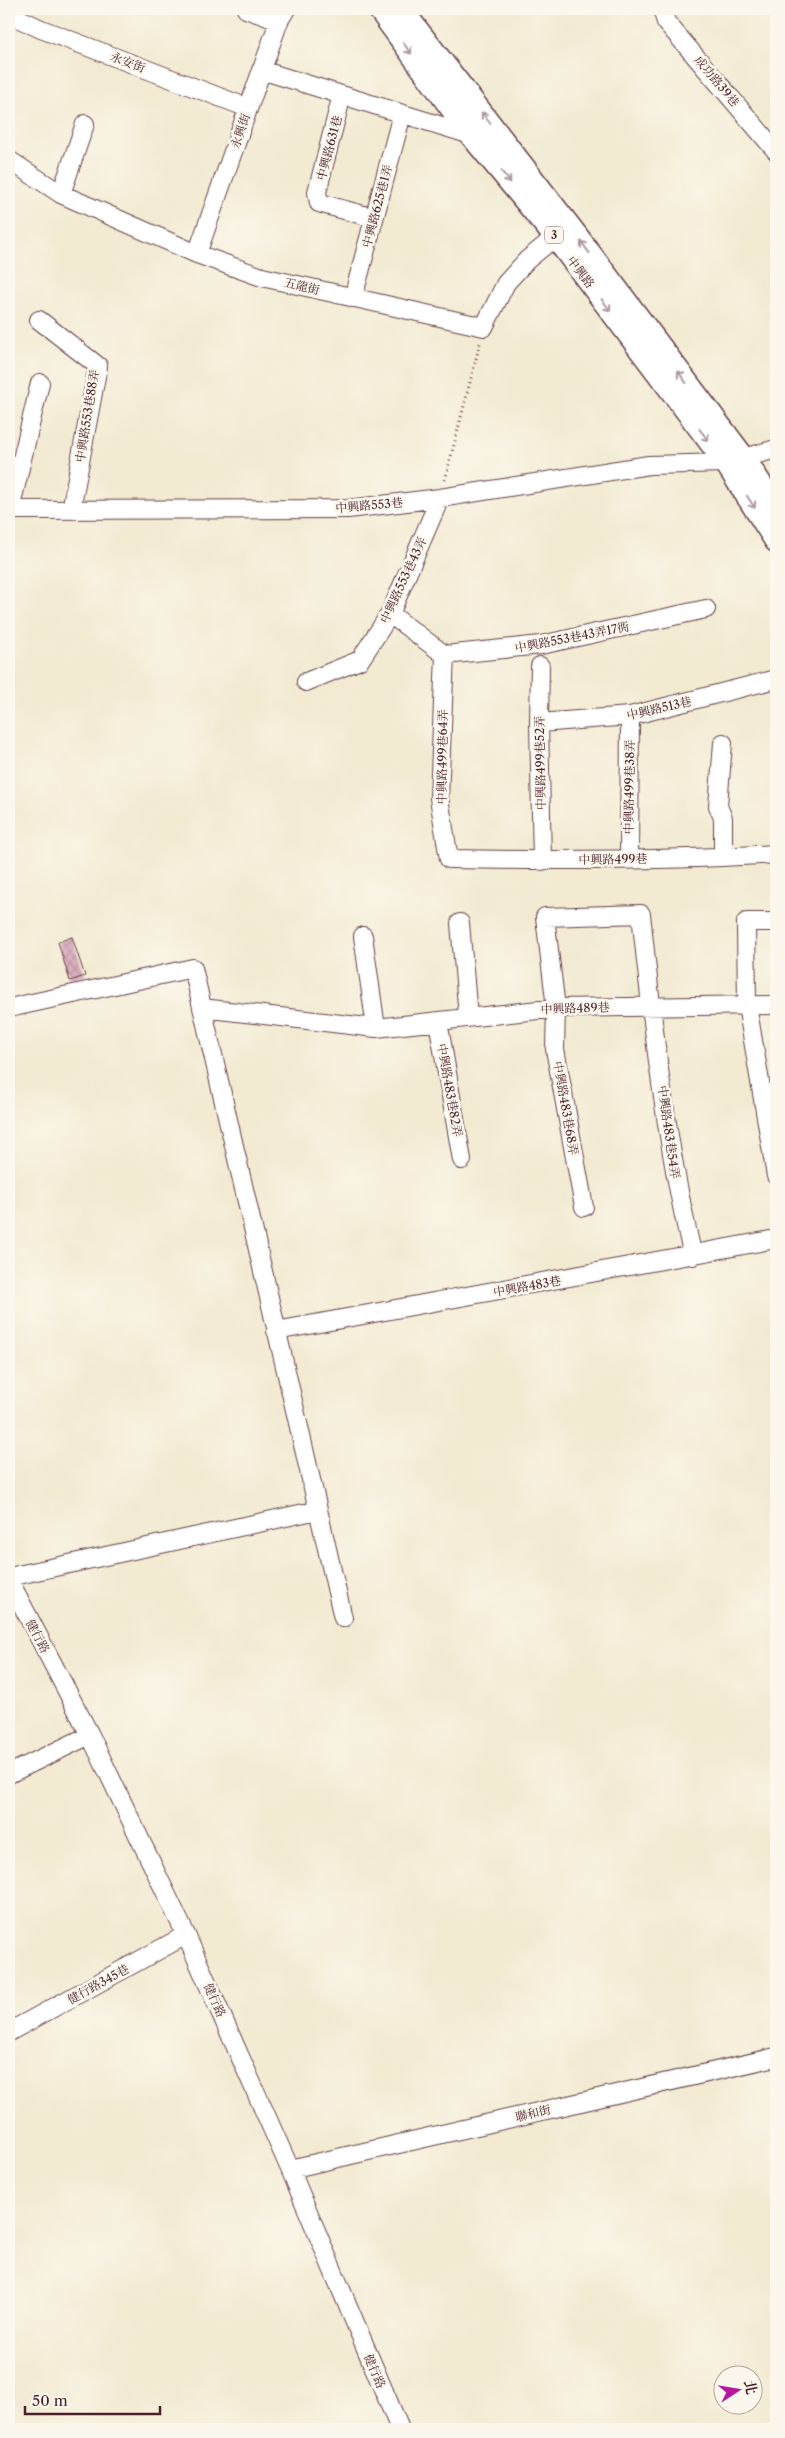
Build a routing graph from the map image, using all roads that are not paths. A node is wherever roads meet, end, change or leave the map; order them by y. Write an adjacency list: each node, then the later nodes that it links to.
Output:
1 (246, 9): 6 (street)
2 (379, 9): 12 (main road, 中興路 / 3, one-way to 12)
3 (401, 9): 17 (main road, 中興路 / 3, one-way to 3)
4 (662, 9): 13 (street, 成功路39巷)
5 (9, 14): 9 (street, 永安街)
6 (282, 15): 7 (street, 永興街)
7 (261, 70): 8 (street); 9 (street, 永興街)
8 (342, 95): 10 (street); 16 (street, 中興路631巷)
9 (248, 108): 18 (street, 永興街)
10 (402, 114): 12 (street); 16 (street, 中興路625巷1弄)
11 (85, 124): 15 (street)
12 (471, 135): 17 (main road, 中興路 / 3, one-way to 17)
13 (776, 151)
14 (9, 160): 15 (street, 五龍街)
15 (61, 194): 18 (street, 五龍街)
16 (374, 218): 19 (street, 中興路625巷1弄)
17 (563, 232): 19 (street, 五龍街); 23 (main road, 中興路 / 3)
18 (197, 254): 19 (street, 五龍街)
19 (353, 298)
20 (39, 320): 27 (street, 中興路553巷88弄)
21 (40, 383): 26 (street)
22 (776, 449): 23 (street, 中興路553巷)
23 (735, 461): 24 (street, 中興路553巷); 25 (main road, 中興路 / 3); 28 (main road, 中興路 / 3, one-way to 28)
24 (440, 498): 27 (street, 中興路553巷); 30 (street, 中興路553巷43弄)
25 (776, 508)
26 (10, 510): 27 (street, 中興路553巷)
27 (71, 510)
28 (776, 541)
29 (706, 609): 31 (street, 中興路553巷43弄17衖)
30 (390, 614): 31 (street); 34 (street, 中興路553巷43弄)
31 (445, 655): 41 (street, 中興路499巷64弄)
32 (540, 666): 36 (street, 中興路499巷52弄)
33 (776, 679): 35 (street, 中興路513巷)
34 (306, 682)
35 (630, 716): 36 (street, 中興路513巷); 40 (street, 中興路499巷38弄)
36 (539, 723): 42 (street, 中興路499巷52弄)
37 (723, 743): 39 (street)
38 (776, 854): 39 (street, 中興路499巷)
39 (724, 857): 40 (street, 中興路499巷)
40 (629, 858): 42 (street, 中興路499巷)
41 (449, 859): 42 (street, 中興路499巷)
42 (542, 861)
43 (595, 915): 49 (street, 中興路483巷54弄); 52 (street, 中興路483巷68弄)
44 (776, 922): 47 (street)
45 (460, 923): 53 (street)
46 (363, 936): 55 (street)
47 (747, 1005): 48 (street, 中興路489巷); 49 (street, 中興路489巷); 57 (street)
48 (776, 1005)
49 (650, 1006): 52 (street, 中興路489巷); 60 (street, 中興路483巷54弄)
50 (9, 1008): 51 (street)
51 (202, 1008): 55 (street, 中興路489巷); 61 (street)
52 (556, 1008): 53 (street, 中興路489巷); 58 (street, 中興路483巷68弄)
53 (468, 1017): 54 (street, 中興路489巷)
54 (438, 1021): 55 (street, 中興路489巷); 56 (street, 中興路483巷82弄)
55 (376, 1028)
56 (462, 1160)
57 (776, 1176)
58 (584, 1207)
59 (776, 1239): 60 (street, 中興路483巷)
60 (693, 1256): 61 (street, 中興路483巷)
61 (276, 1331): 62 (street)
62 (318, 1510): 63 (street); 64 (street)
63 (10, 1586): 65 (street, 健行路)
64 (343, 1618)
65 (90, 1735): 66 (street); 67 (street, 健行路)
66 (9, 1774)
67 (186, 1935): 68 (street, 健行路345巷); 70 (street, 健行路)
68 (9, 2032)
69 (776, 2057): 70 (street, 聯和街)
70 (290, 2169): 71 (street, 健行路)
71 (400, 2429)

